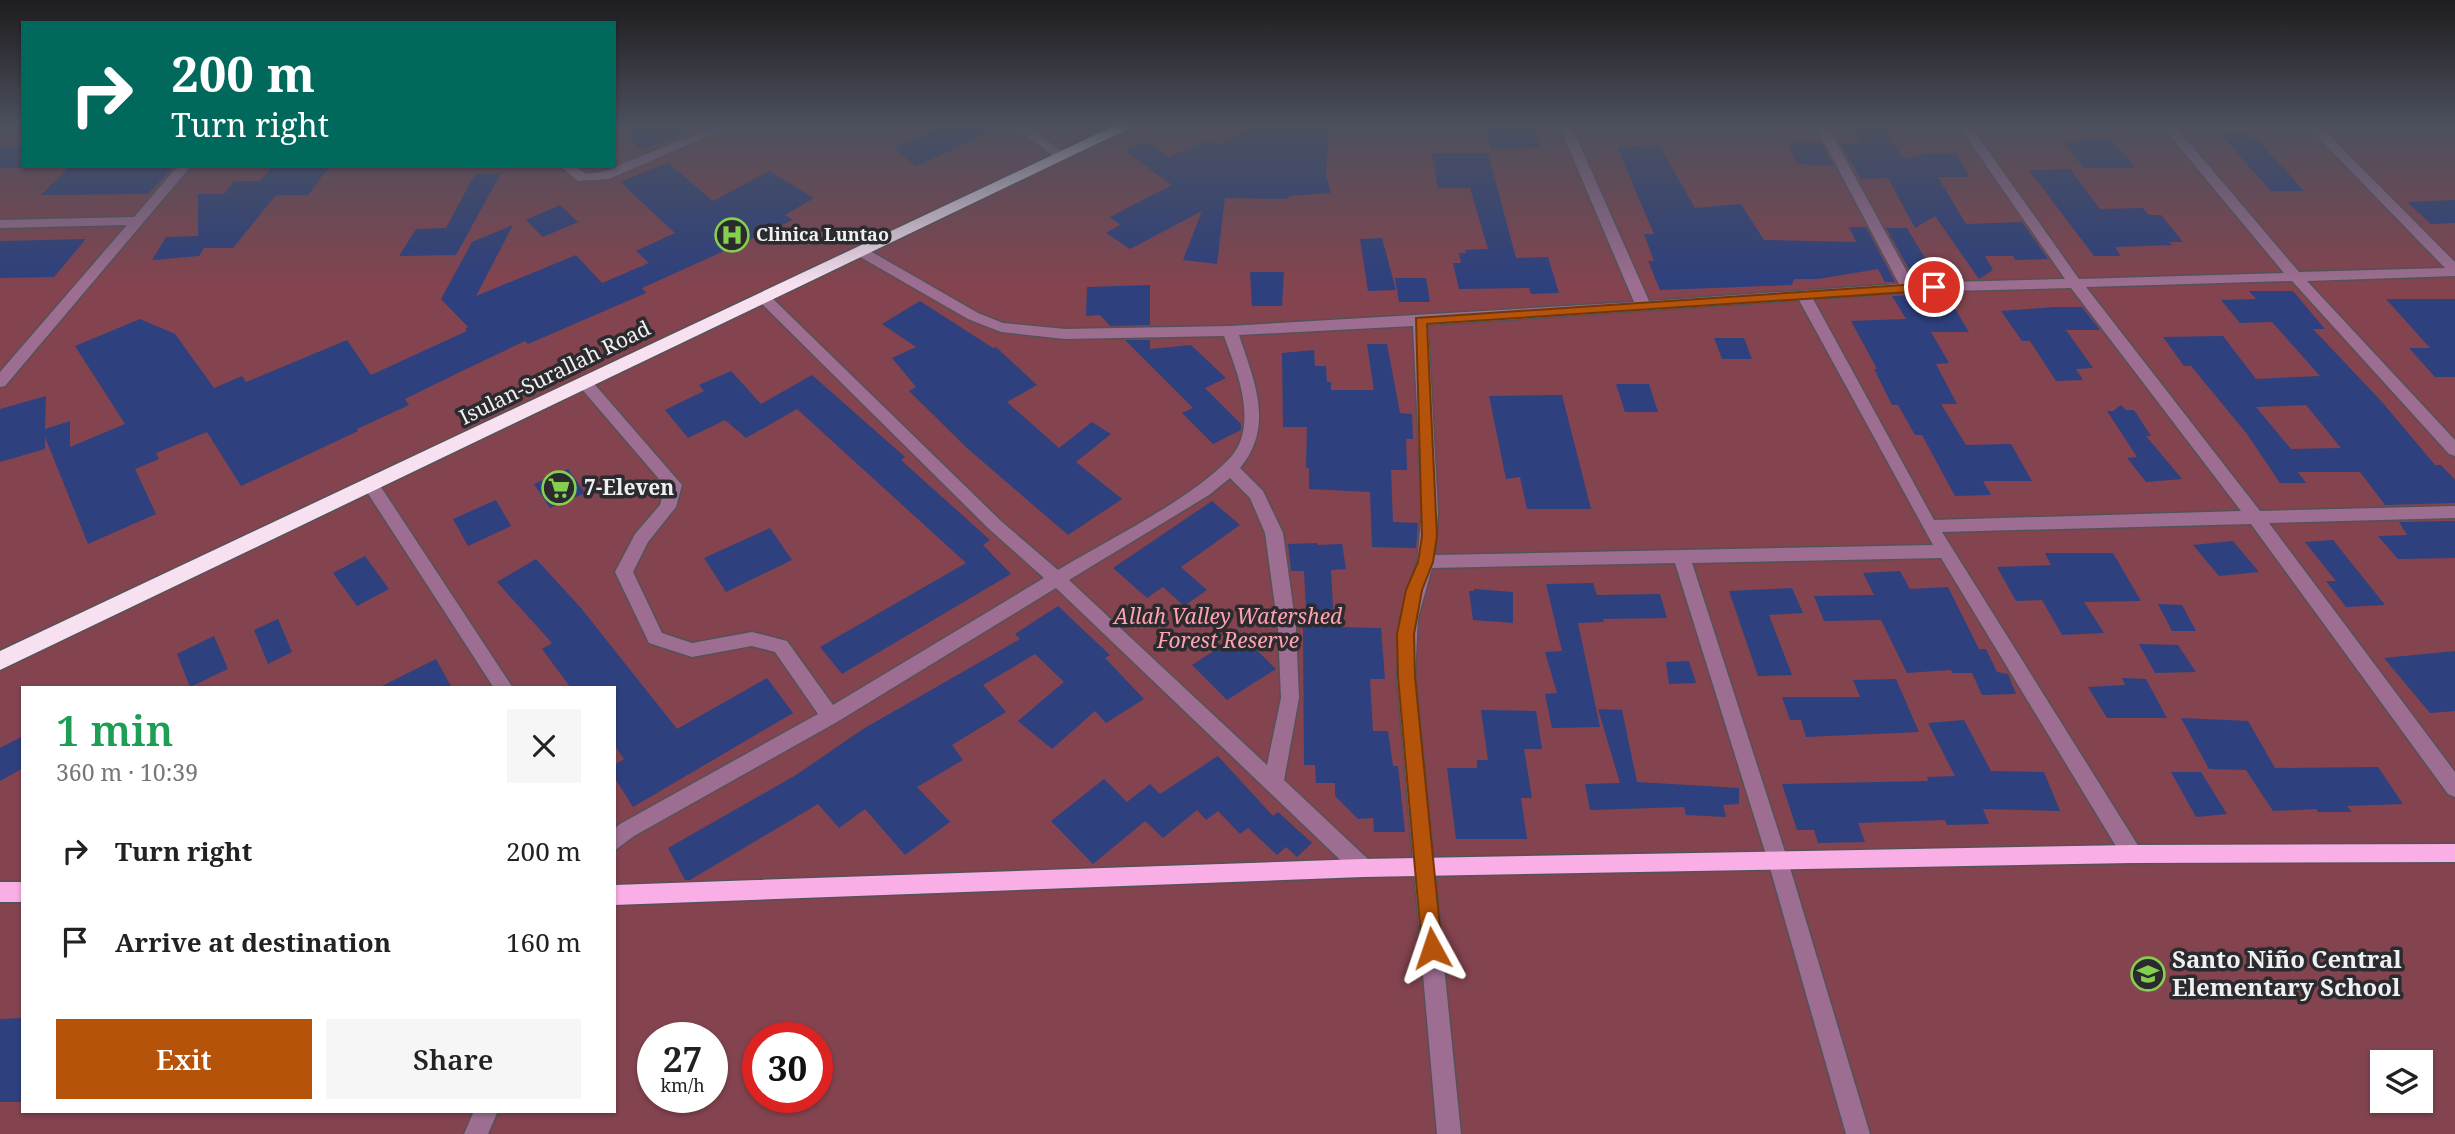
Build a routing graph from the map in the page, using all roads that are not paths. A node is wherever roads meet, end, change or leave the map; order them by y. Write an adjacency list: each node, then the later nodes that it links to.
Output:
1 (174, 178): 8 (street)
2 (1015, 178): 10 (highway, Isulan-Surallah Road)
3 (1588, 178): 17 (street)
4 (1849, 178): 14 (street)
5 (2001, 178): 13 (street)
6 (2212, 178): 12 (street)
7 (2364, 178): 11 (street)
8 (135, 222): 9 (street); 20 (street)
9 (0, 224)
10 (860, 251): 16 (highway, Isulan-Surallah Road); 19 (street)
11 (2455, 271): 12 (street)
12 (2295, 276): 13 (street); 22 (street)
13 (2076, 284): 14 (street); 26 (street)
14 (1908, 288): 15 (street)
15 (1804, 296): 17 (street); 27 (street)
16 (764, 298): 21 (highway, Isulan-Surallah Road); 31 (street)
17 (1643, 305): 18 (street)
18 (1420, 321): 19 (street); 30 (street)
19 (1230, 331): 23 (street)
20 (0, 382)
21 (585, 383): 24 (highway, Isulan-Surallah Road); 34 (street)
22 (2455, 450)
23 (1229, 467): 31 (street); 35 (street)
24 (371, 485): 32 (highway, Isulan-Surallah Road); 33 (street)
25 (2455, 512): 26 (street)
26 (2255, 517): 27 (street); 36 (street)
27 (1929, 526): 28 (street)
28 (1946, 551): 29 (street); 39 (street)
29 (1682, 558): 30 (street); 40 (street)
30 (1426, 562): 42 (street)
31 (1058, 580): 34 (street); 35 (street)
32 (0, 661)
33 (503, 686)
34 (830, 716): 37 (street)
35 (1273, 784): 41 (street)
36 (2455, 788)
37 (616, 840)
38 (2455, 853): 39 (main road)
39 (2132, 854): 40 (main road)
40 (1777, 861): 42 (main road); 49 (street)
41 (1363, 868): 42 (main road); 45 (main road)
42 (1425, 868): 48 (street)
43 (0, 892): 44 (main road)
44 (21, 892)
45 (616, 895)
46 (485, 1113): 47 (street)
47 (476, 1134)
48 (1449, 1134)
49 (1858, 1134)

